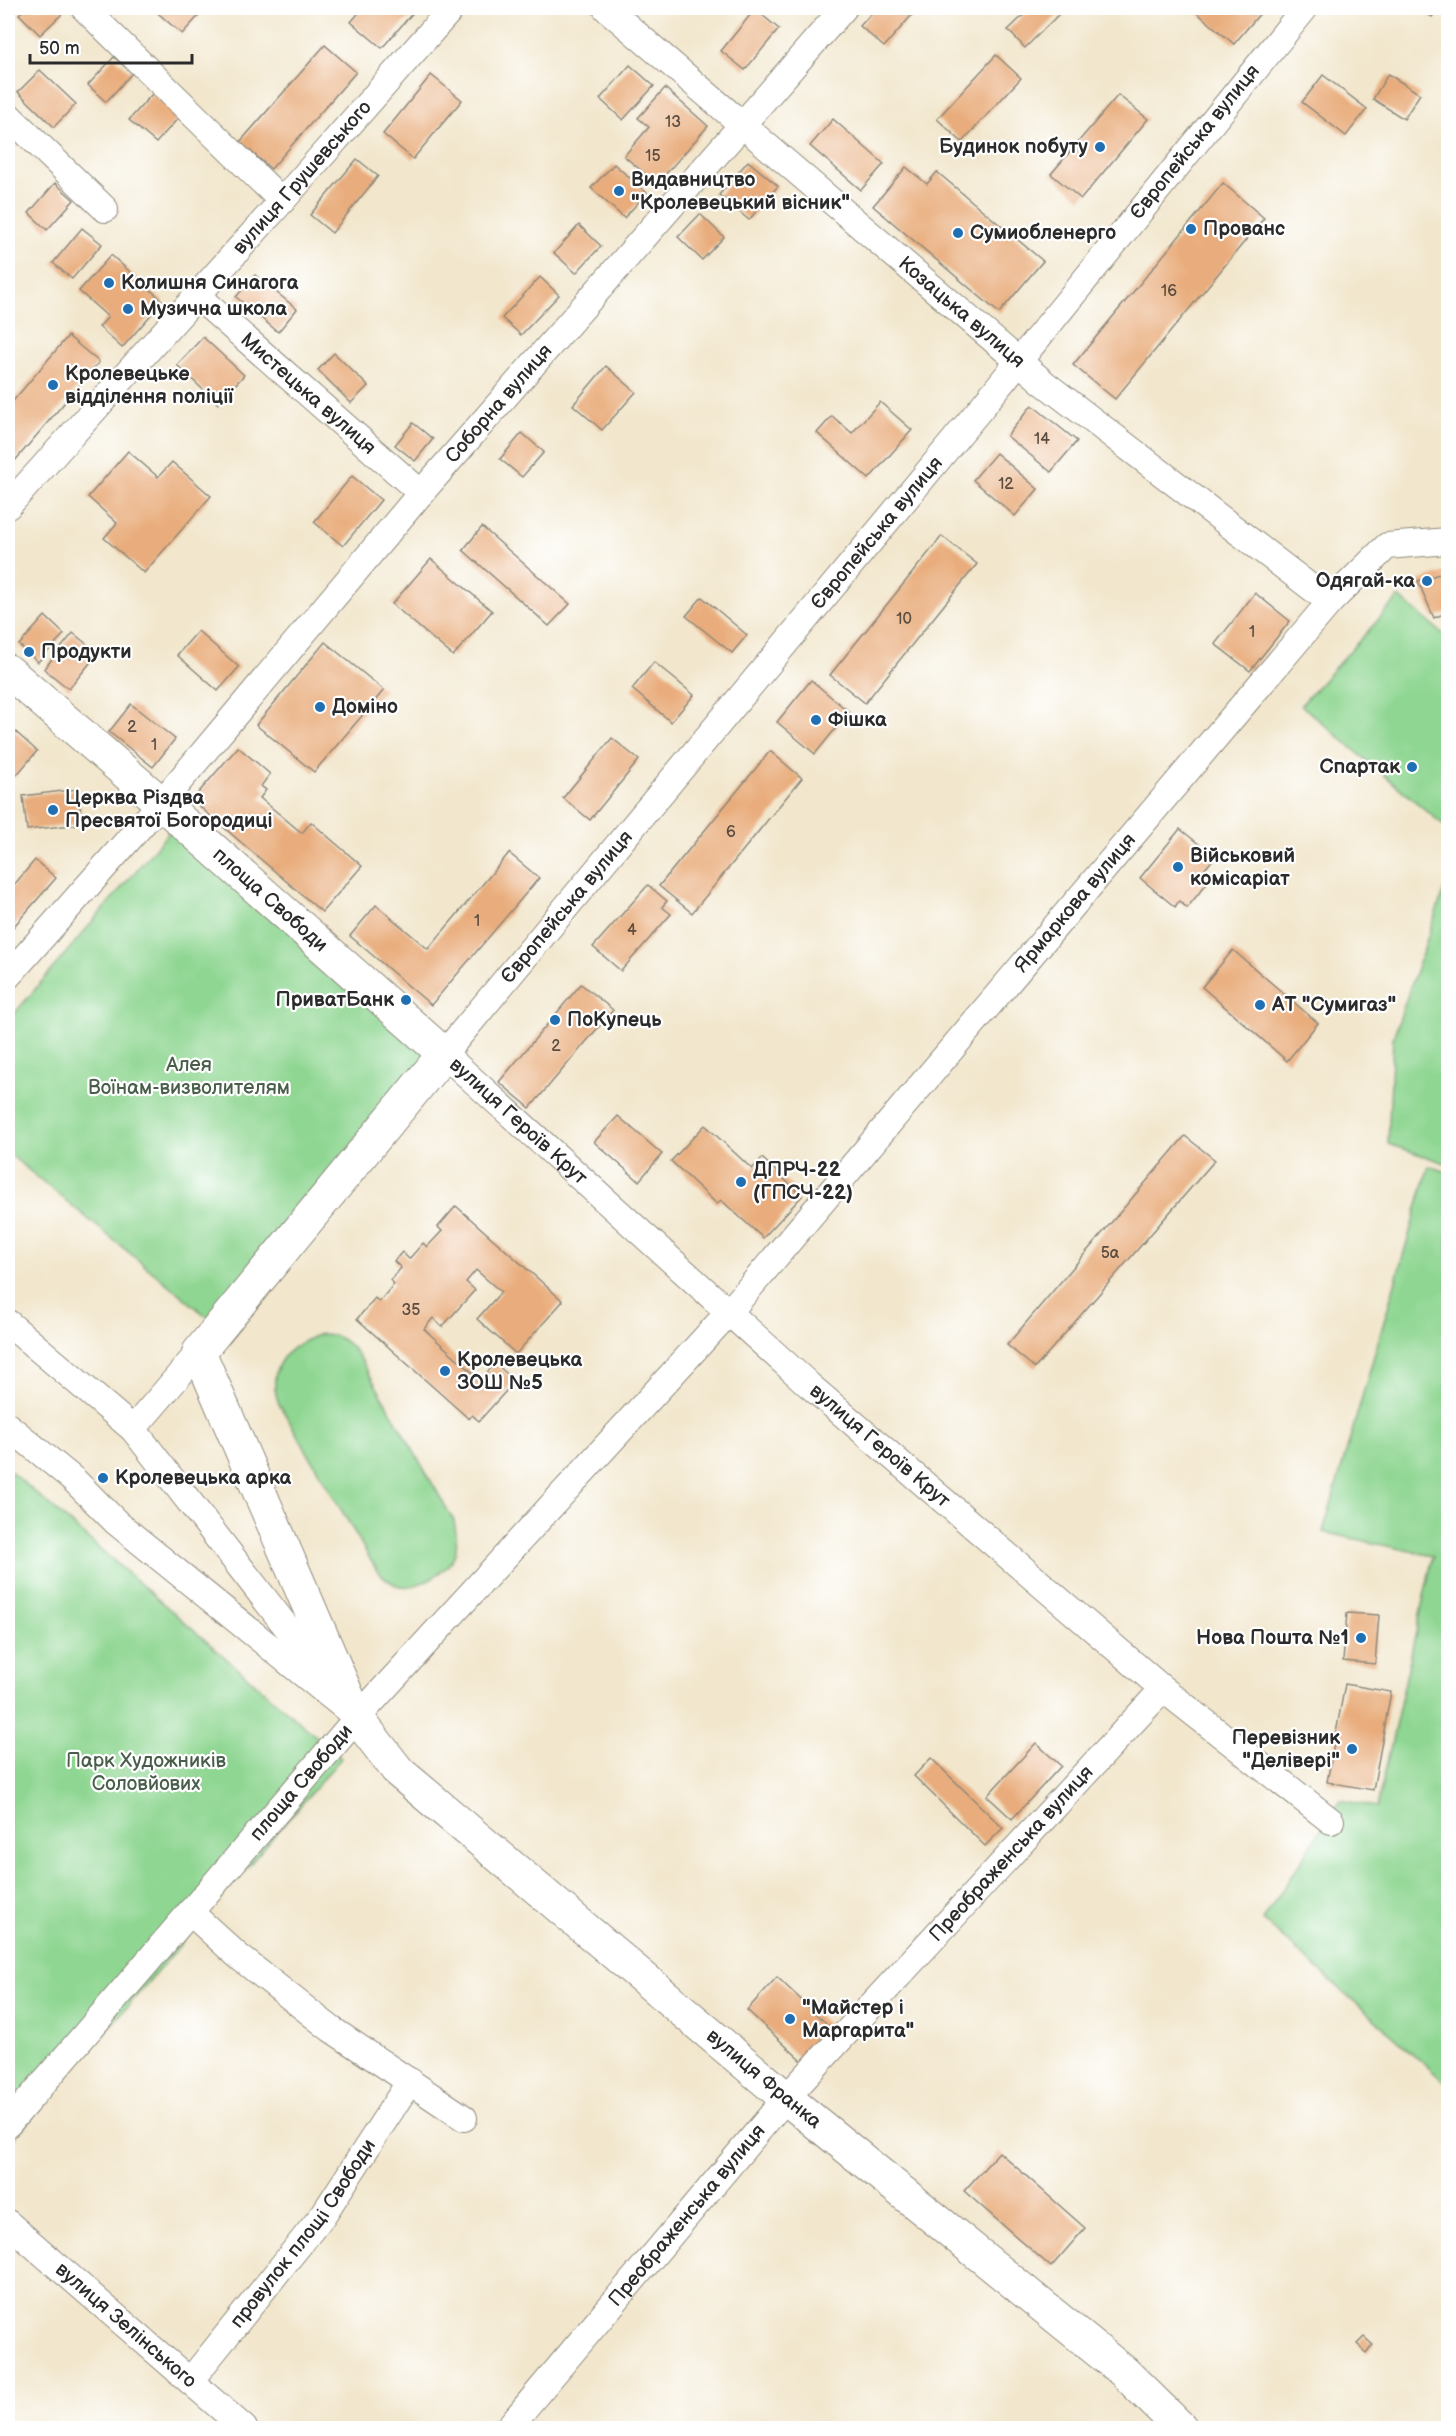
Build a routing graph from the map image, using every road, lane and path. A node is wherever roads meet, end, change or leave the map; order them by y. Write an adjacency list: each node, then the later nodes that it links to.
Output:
1 (84, 8): 8 (street)
2 (452, 8): 8 (street, вулиця Грушевського)
3 (606, 8): 7 (street, Козацька вулиця)
4 (844, 8): 7 (street, Соборна вулиця)
5 (1305, 8): 11 (street, Європейська вулиця)
6 (8, 115): 9 (street)
7 (742, 125): 11 (street, Козацька вулиця); 12 (street, Соборна вулиця)
8 (282, 201): 10 (street, вулиця Грушевського)
9 (105, 208)
10 (197, 296): 12 (street, Мистецька вулиця); 13 (street, вулиця Грушевського)
11 (1019, 359): 15 (street, Козацька вулиця); 19 (street, Європейська вулиця)
12 (421, 493): 17 (street, Соборна вулиця)
13 (8, 506)
14 (1449, 541): 15 (street, Ярмаркова вулиця)
15 (1330, 602): 20 (street, Ярмаркова вулиця)
16 (8, 671): 17 (main road, площа Свободи)
17 (161, 803): 18 (street); 19 (main road, площа Свободи)
18 (8, 976)
19 (444, 1054): 20 (street, вулиця Героїв Крут); 22 (main road)
20 (729, 1312): 25 (street, вулиця Героїв Крут); 26 (street, Ярмаркова вулиця)
21 (8, 1323): 24 (street, площа Свободи)
22 (199, 1352): 24 (street); 26 (main road, вулиця Франка)
23 (8, 1426): 26 (street)
24 (133, 1430): 26 (street, площа Свободи)
25 (1163, 1689): 27 (street, вулиця Героїв Крут); 30 (street, Преображенська вулиця)
26 (357, 1718): 28 (street, площа Свободи); 30 (main road, вулиця Франка)
27 (1331, 1821)
28 (190, 1912): 29 (street); 32 (street, площа Свободи)
29 (410, 2081): 31 (street); 34 (street, провулок площі Свободи)
30 (786, 2098): 36 (street, Преображенська вулиця); 37 (main road, вулиця Франка)
31 (464, 2118)
32 (8, 2124)
33 (8, 2223): 34 (street, вулиця Зелінського)
34 (190, 2381): 35 (street, вулиця Зелінського)
35 (244, 2428)
36 (508, 2428)
37 (1181, 2428)

